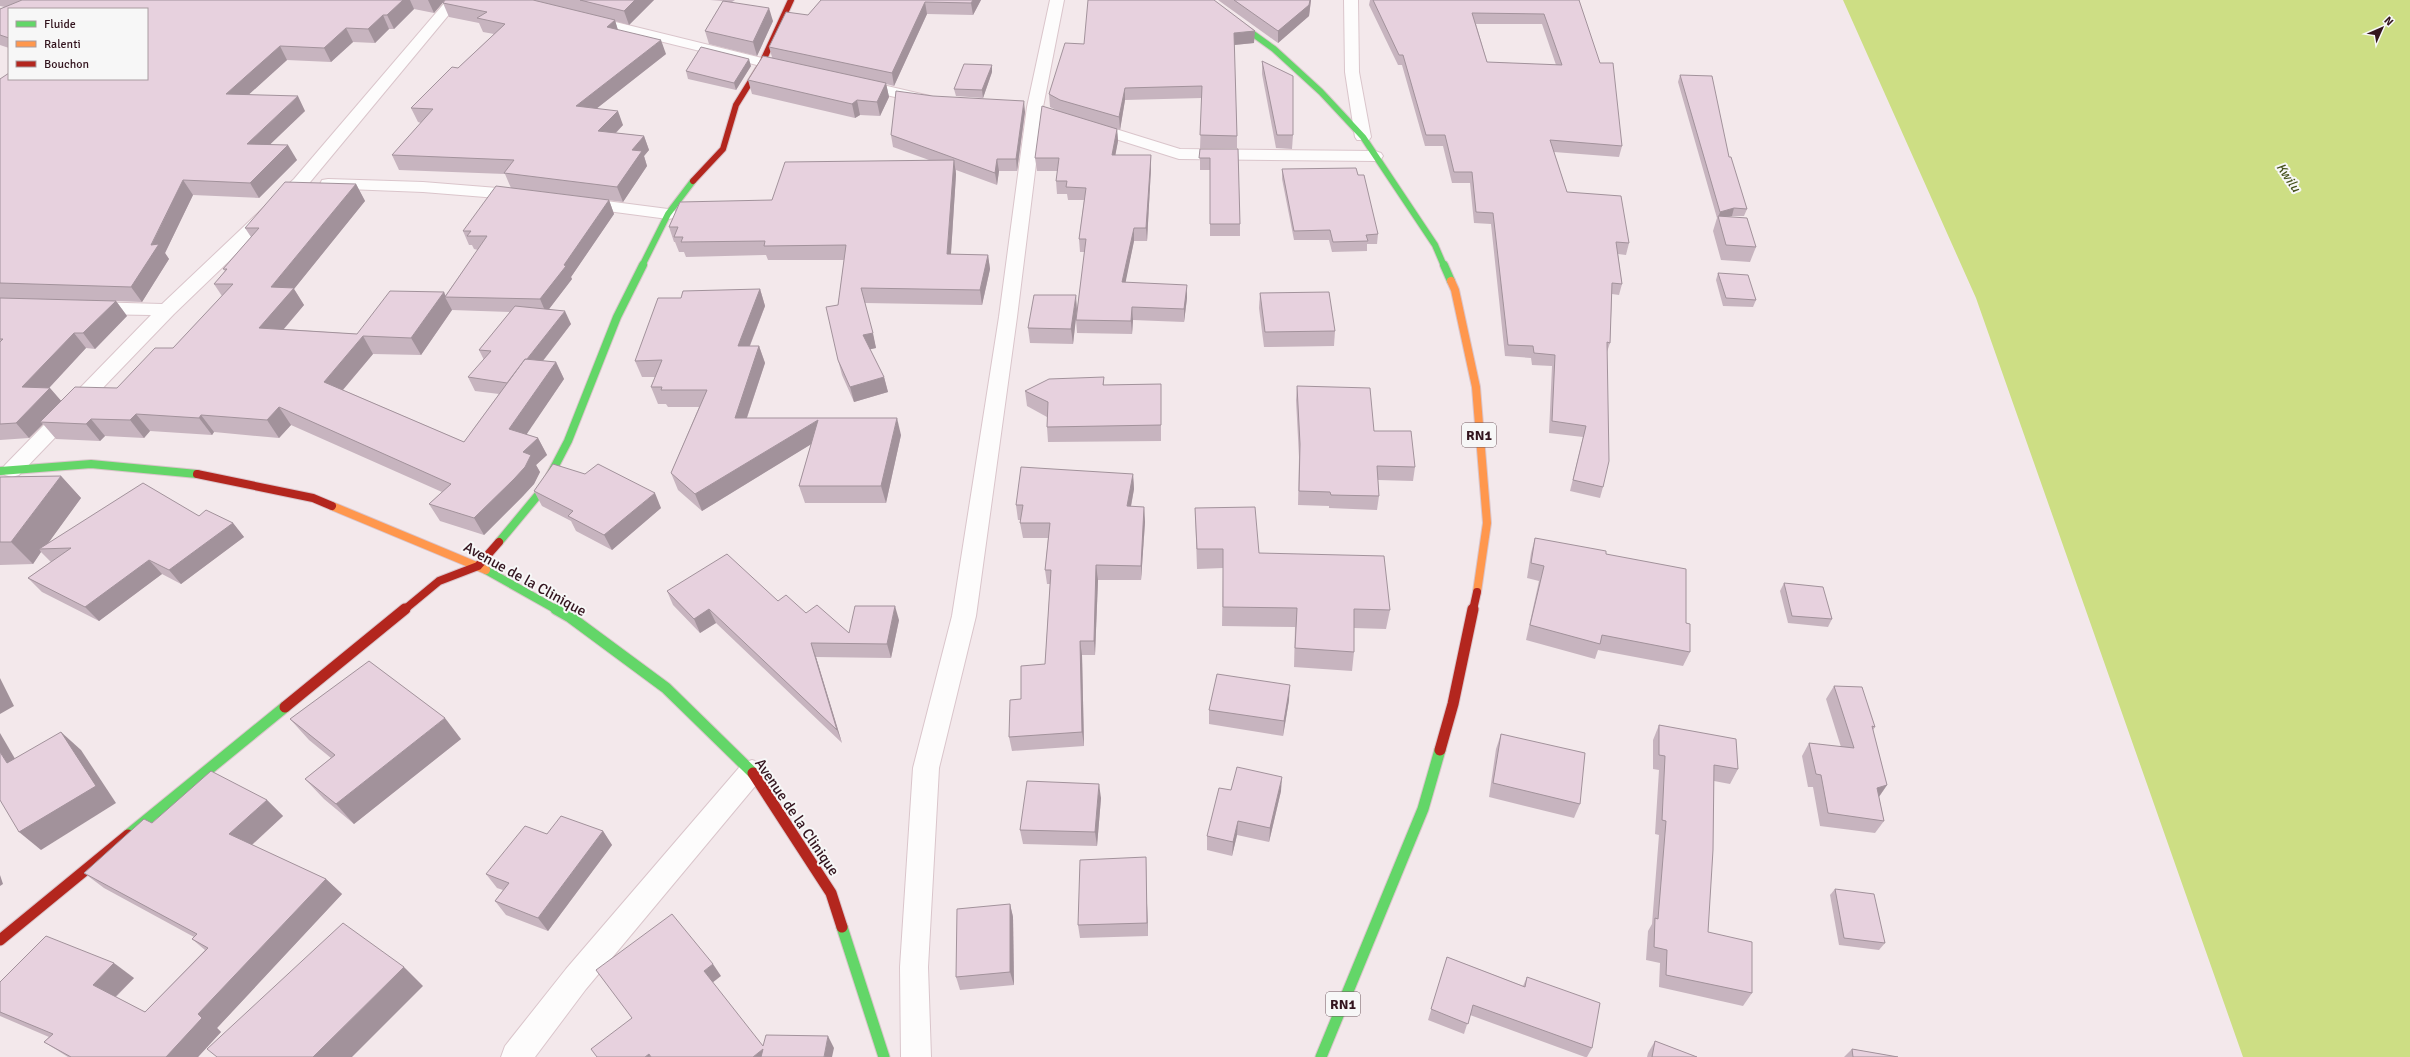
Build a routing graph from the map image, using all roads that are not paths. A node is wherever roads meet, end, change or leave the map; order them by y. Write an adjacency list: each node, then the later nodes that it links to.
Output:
1 (454, 0): 14 (street)
2 (791, 0): 7 (main road)
3 (1057, 0): 26 (street)
4 (1206, 0): 12 (main road, RN1)
5 (1351, 0): 12 (street)
6 (573, 16): 7 (street)
7 (762, 63): 8 (street); 17 (main road)
8 (801, 72)
9 (840, 80): 10 (street)
10 (943, 102)
11 (1077, 123): 13 (street)
12 (1363, 137): 13 (main road, RN1)
13 (1375, 156): 27 (main road, RN1)
14 (300, 183): 15 (street); 19 (street)
15 (537, 198)
16 (568, 202): 17 (street)
17 (668, 214): 21 (main road)
18 (75, 307): 19 (street)
19 (167, 310): 20 (street)
20 (6, 470): 21 (main road, Avenue de la Clinique)
21 (478, 566): 22 (main road, Avenue de la Clinique); 23 (main road)
22 (752, 771): 24 (street); 25 (main road, Avenue de la Clinique)
23 (0, 940)
24 (516, 1057)
25 (884, 1057)
26 (916, 1057)
27 (1321, 1057)

